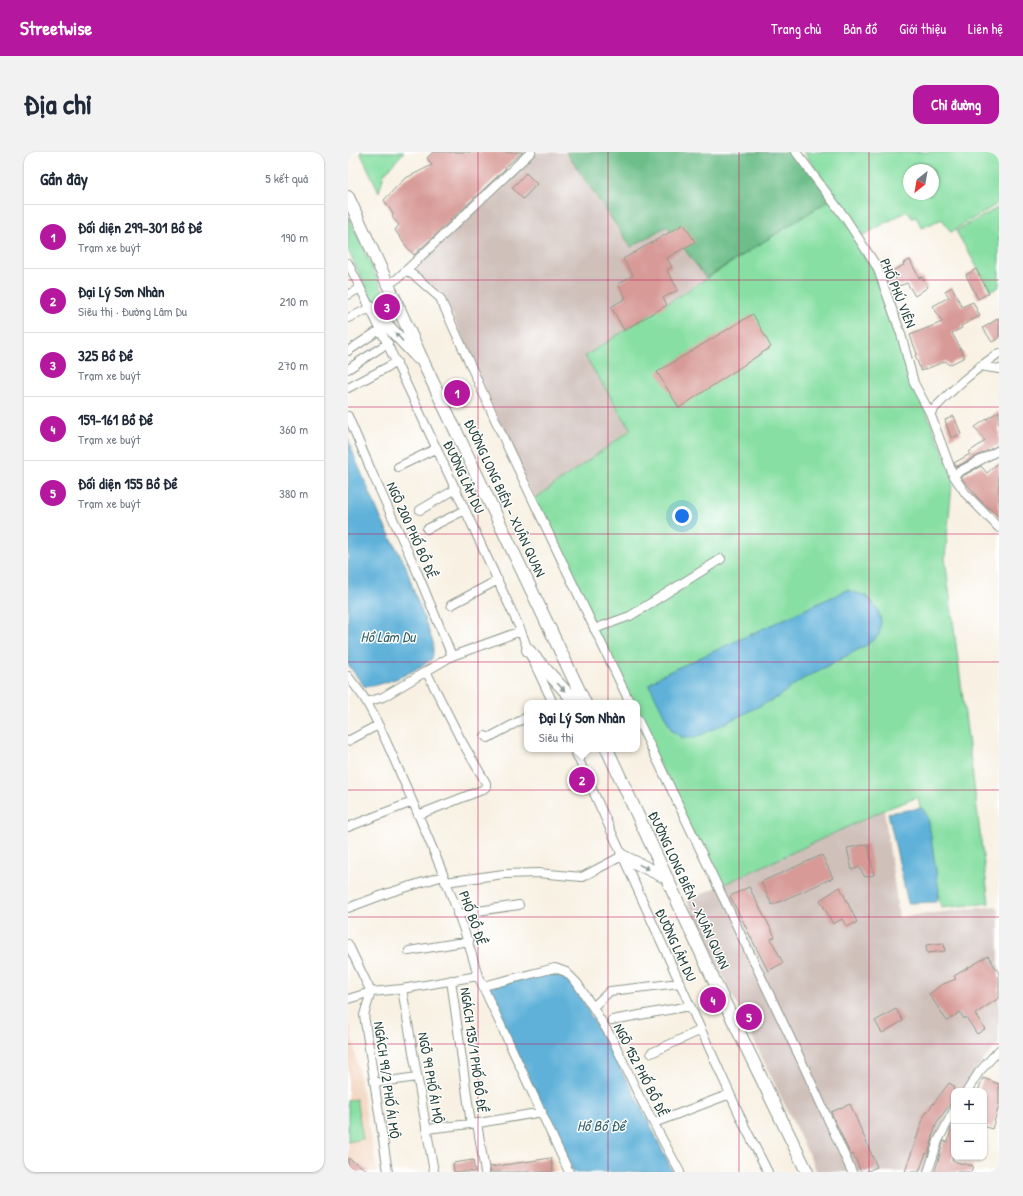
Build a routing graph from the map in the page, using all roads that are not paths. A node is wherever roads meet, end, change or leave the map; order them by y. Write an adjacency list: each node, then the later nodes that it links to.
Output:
1 (531, 152): 5 (street)
2 (796, 152): 21 (street, PHỐ PHÚ VIÊN)
3 (348, 197): 6 (main road, ĐƯỜNG LONG BIÊN – XUÂN QUAN)
4 (348, 263): 7 (street, ĐƯỜNG LÂM DU)
5 (406, 270): 6 (street); 35 (street)
6 (388, 285): 16 (main road, ĐƯỜNG LONG BIÊN – XUÂN QUAN)
7 (360, 288): 8 (street); 9 (street, ĐƯỜNG LÂM DU)
8 (348, 296)
9 (372, 308): 10 (street); 11 (street, ĐƯỜNG LÂM DU); 16 (main road, one-way to 9)
10 (348, 318)
11 (381, 329): 12 (street, ĐƯỜNG LÂM DU); 13 (street)
12 (388, 343): 15 (street, ĐƯỜNG LÂM DU); 18 (street)
13 (348, 350)
14 (999, 353): 17 (street)
15 (397, 362): 20 (street); 23 (street, ĐƯỜNG LÂM DU)
16 (425, 366): 43 (main road, ĐƯỜNG LONG BIÊN – XUÂN QUAN)
17 (980, 366): 19 (street); 21 (street)
18 (348, 369)
19 (999, 369)
20 (348, 388)
21 (930, 413): 26 (street, PHỐ PHÚ VIÊN)
22 (348, 416): 38 (street, NGÕ 200 PHỐ BỒ ĐỀ)
23 (437, 448): 25 (street); 27 (street, ĐƯỜNG LÂM DU)
24 (999, 450): 26 (street)
25 (398, 467)
26 (953, 475): 30 (street, PHỐ PHÚ VIÊN)
27 (456, 489): 28 (street); 29 (street, ĐƯỜNG LÂM DU)
28 (420, 510)
29 (465, 510): 31 (street); 33 (street, ĐƯỜNG LÂM DU)
30 (999, 528)
31 (427, 529)
32 (720, 559): 35 (street)
33 (498, 580): 34 (street); 36 (street, ĐƯỜNG LÂM DU)
34 (451, 605)
35 (594, 629): 44 (street)
36 (521, 631): 37 (street, ĐƯỜNG LÂM DU); 38 (street)
37 (528, 650): 41 (street, ĐƯỜNG LÂM DU); 42 (main road, one-way to 42)
38 (452, 656): 39 (street)
39 (426, 671): 45 (street); 54 (street)
40 (348, 676): 45 (street, PHỐ BỒ ĐỀ)
41 (552, 700)
42 (573, 700)
43 (584, 700)
44 (629, 700)
45 (367, 702): 48 (street, PHỐ BỒ ĐỀ)
46 (524, 719): 49 (street)
47 (640, 724): 94 (street)
48 (378, 725): 50 (street); 53 (street, PHỐ BỒ ĐỀ)
49 (485, 736)
50 (348, 741)
51 (575, 752): 56 (street, ĐƯỜNG LÂM DU)
52 (608, 752): 57 (main road, ĐƯỜNG LONG BIÊN – XUÂN QUAN)
53 (412, 802): 54 (street, PHỐ BỒ ĐỀ); 55 (street)
54 (418, 815): 58 (street, PHỐ BỒ ĐỀ)
55 (348, 827)
56 (622, 856): 57 (main road, one-way to 57); 58 (street); 67 (street, ĐƯỜNG LÂM DU)
57 (667, 878): 93 (main road, ĐƯỜNG LONG BIÊN – XUÂN QUAN)
58 (444, 879): 60 (street); 61 (street, PHỐ BỒ ĐỀ)
59 (518, 906): 61 (street)
60 (348, 908)
61 (457, 914): 62 (street, PHỐ BỒ ĐỀ)
62 (469, 941): 64 (street); 65 (street, PHỐ BỒ ĐỀ)
63 (348, 944): 70 (street)
64 (409, 951)
65 (478, 976): 66 (street); 68 (street, PHỐ BỒ ĐỀ)
66 (451, 980): 69 (street); 85 (street, NGÁCH 135/1 PHỐ BỒ ĐỀ)
67 (680, 983): 72 (street, ĐƯỜNG LÂM DU); 73 (street)
68 (483, 986): 73 (street, NGÕ 152 PHỐ BỒ ĐỀ); 82 (street, PHỐ BỒ ĐỀ)
69 (402, 989): 70 (street); 78 (street, NGÕ 99 PHỐ ÁI MỘ)
70 (371, 992): 71 (street); 79 (street, NGÁCH 99/2 PHỐ ÁI MỘ)
71 (348, 999)
72 (690, 1006): 74 (street); 75 (street, ĐƯỜNG LÂM DU)
73 (593, 1007): 84 (street, NGÕ 152 PHỐ BỒ ĐỀ)
74 (612, 1020)
75 (701, 1030): 77 (street); 81 (street, ĐƯỜNG LÂM DU)
76 (999, 1050): 80 (street)
77 (651, 1053)
78 (418, 1078): 79 (street); 86 (street, NGÕ 99 PHỐ ÁI MỘ)
79 (374, 1083): 88 (street, NGÁCH 99/2 PHỐ ÁI MỘ)
80 (969, 1088)
81 (730, 1094): 84 (street); 87 (street, ĐƯỜNG LÂM DU)
82 (542, 1112): 85 (street); 91 (street, PHỐ BỒ ĐỀ)
83 (951, 1116): 95 (street)
84 (654, 1123): 92 (street, NGÕ 152 PHỐ BỒ ĐỀ)
85 (474, 1124): 86 (street); 90 (street, NGÁCH 135/1 PHỐ BỒ ĐỀ)
86 (426, 1129): 89 (street, NGÕ 99 PHỐ ÁI MỘ)
87 (766, 1171)
88 (388, 1172)
89 (434, 1172)
90 (485, 1172)
91 (569, 1172)
92 (680, 1172)
93 (808, 1172)
94 (852, 1172)
95 (928, 1172)

